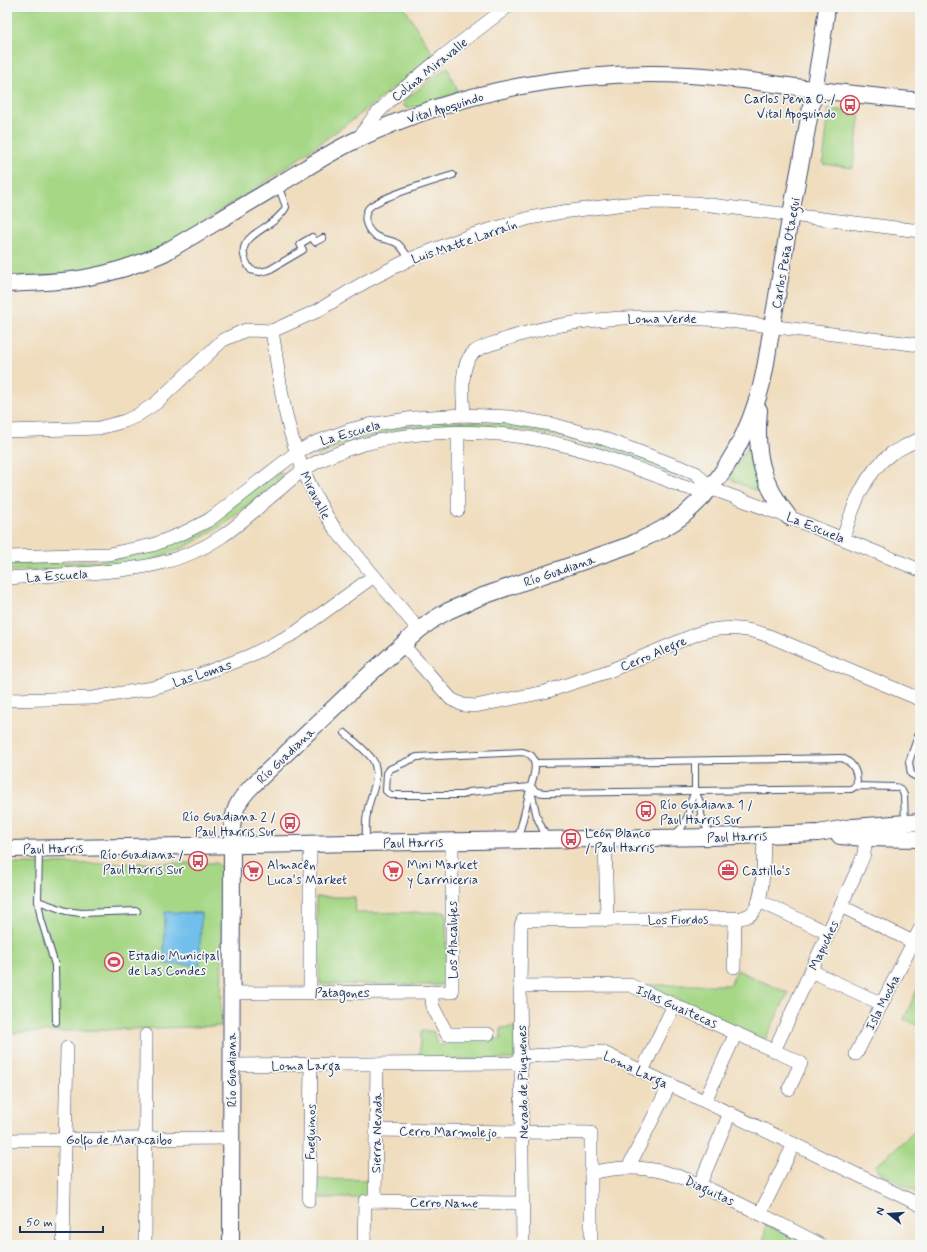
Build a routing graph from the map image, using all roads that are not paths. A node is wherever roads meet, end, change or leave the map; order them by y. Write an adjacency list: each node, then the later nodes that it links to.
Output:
1 (507, 7): 5 (street, Colina Miravalle)
2 (827, 7): 3 (street, Carlos Peña Otaegui)
3 (815, 90): 4 (street, Vital Apoquindo); 5 (street, Vital Apoquindo); 8 (street, Carlos Peña Otaegui)
4 (920, 101)
5 (359, 138): 7 (street, Vital Apoquindo)
6 (453, 175): 11 (lane)
7 (278, 185): 10 (lane); 12 (street, Vital Apoquindo)
8 (791, 215): 9 (street, Luis Matte Larraín); 11 (street, Luis Matte Larraín); 13 (street, Carlos Peña Otaegui)
9 (920, 231)
10 (323, 238)
11 (410, 259): 14 (street, Luis Matte Larraín)
12 (7, 284)
13 (772, 327): 15 (street, Loma Verde); 16 (street, Carlos Peña Otaegui); 17 (street, Loma Verde)
14 (272, 331): 18 (street, Luis Matte Larraín); 21 (street, Miravalle)
15 (920, 345)
16 (761, 387): 23 (street, Carlos Peña Otaegui); 25 (street)
17 (464, 415): 21 (street, La Escuela); 23 (street, La Escuela)
18 (7, 431)
19 (458, 433): 22 (street, La Escuela); 23 (street, La Escuela); 24 (street)
20 (920, 439): 26 (street)
21 (297, 452): 22 (street, Miravalle); 27 (street, La Escuela)
22 (304, 470): 29 (street, Miravalle); 30 (street, La Escuela)
23 (710, 488): 25 (street, La Escuela); 31 (street, Río Guadiana)
24 (458, 510)
25 (789, 517): 26 (street, La Escuela)
26 (842, 538): 28 (street, La Escuela)
27 (7, 557)
28 (920, 570)
29 (374, 576): 31 (street, Miravalle); 34 (street, Las Lomas)
30 (7, 578)
31 (419, 630): 32 (street, Río Guadiana)
32 (402, 645): 33 (street, Cerro Alegre); 56 (street, Río Guadiana)
33 (920, 698)
34 (7, 700)
35 (920, 730): 39 (lane)
36 (346, 733): 54 (lane)
37 (695, 761): 38 (lane); 40 (lane); 42 (lane)
38 (535, 763): 41 (lane); 41 (lane)
39 (920, 779)
40 (856, 786): 42 (lane); 43 (lane)
41 (530, 788): 42 (lane); 51 (lane); 52 (lane)
42 (695, 790): 46 (lane); 47 (lane)
43 (912, 822): 44 (street, Paul Harris)
44 (818, 833): 45 (street, Paul Harris); 48 (street, Paul Harris)
45 (764, 836): 46 (street, Paul Harris); 59 (street, Los Fiordos)
46 (711, 837): 47 (street, Paul Harris)
47 (672, 838): 49 (street, Paul Harris)
48 (866, 838): 50 (street, Paul Harris); 61 (street, Mapuches)
49 (605, 839): 52 (street, Paul Harris); 65 (street)
50 (920, 839)
51 (516, 840): 52 (street, Paul Harris); 53 (street, Paul Harris)
52 (548, 840)
53 (452, 841): 54 (street, Paul Harris); 74 (street, Los Alacalufes)
54 (366, 843): 55 (street, Paul Harris)
55 (310, 844): 56 (street, Paul Harris); 72 (street)
56 (232, 845): 57 (street, Paul Harris); 75 (street, Río Guadiana)
57 (38, 848): 58 (street, Paul Harris); 60 (lane)
58 (7, 849)
59 (759, 900): 63 (street, Los Fiordos); 67 (street)
60 (38, 901): 62 (lane); 78 (lane)
61 (841, 906): 67 (street, Mapuches); 68 (street)
62 (137, 911)
63 (735, 919): 65 (street, Los Fiordos); 69 (street)
64 (523, 920): 65 (street, Los Fiordos); 71 (street, Nevado de Piuquenes)
65 (607, 920)
66 (920, 929): 68 (street, Isla Mocha)
67 (828, 933): 70 (street, Mapuches)
68 (913, 942): 76 (street, Isla Mocha)
69 (734, 967)
70 (811, 971): 76 (street); 83 (street, Mapuches)
71 (520, 986): 77 (street, Islas Guaitecas); 85 (street, Nevado de Piuquenes)
72 (310, 992): 73 (street, Patagones); 75 (street, Patagones)
73 (431, 992): 74 (street, Patagones); 80 (street)
74 (452, 992)
75 (231, 993): 87 (street, Río Guadiana)
76 (882, 1004): 84 (street, Isla Mocha)
77 (674, 1005): 79 (street, Islas Guaitecas); 89 (street)
78 (56, 1022)
79 (736, 1033): 83 (street, Islas Guaitecas); 92 (street)
80 (488, 1034)
81 (146, 1035): 98 (street)
82 (67, 1048): 97 (street)
83 (774, 1051): 91 (street, Islas Guaitecas)
84 (856, 1054)
85 (522, 1057): 86 (street, Loma Larga); 89 (street, Loma Larga); 95 (street, Nevado de Piuquenes)
86 (377, 1064): 88 (street, Loma Larga); 94 (street, Sierra Nevada)
87 (231, 1065): 88 (street, Loma Larga); 96 (street, Río Guadiana)
88 (311, 1065): 104 (street, Fueguinos)
89 (642, 1071): 90 (street, Loma Larga)
90 (670, 1084): 92 (street, Loma Larga); 101 (street)
91 (789, 1089)
92 (705, 1101): 93 (street, Loma Larga)
93 (730, 1113): 100 (street, Loma Larga); 103 (street)
94 (376, 1130): 95 (street, Cerro Marmolejo); 105 (street, Sierra Nevada)
95 (522, 1132): 102 (street, Cerro Marmolejo); 106 (street, Nevado de Piuquenes)
96 (231, 1138): 98 (street, Golfo de Maracaibo); 111 (street, Río Guadiana)
97 (65, 1139): 98 (street, Golfo de Maracaibo); 99 (street, Golfo de Maracaibo); 109 (street)
98 (146, 1139): 110 (street)
99 (7, 1140)
100 (794, 1144): 107 (street, Loma Larga); 108 (street)
101 (628, 1168): 102 (street, Diaguitas); 103 (street, Diaguitas)
102 (591, 1173): 114 (street)
103 (700, 1184): 108 (street, Diaguitas)
104 (309, 1200)
105 (370, 1201): 106 (street, Cerro Name); 112 (street, Sierra Nevada)
106 (522, 1203): 113 (street, Nevado de Piuquenes)
107 (920, 1205)
108 (760, 1214): 115 (street, Diaguitas)
109 (63, 1245)
110 (145, 1245)
111 (231, 1245)
112 (364, 1245)
113 (523, 1245)
114 (591, 1245)
115 (821, 1245)

